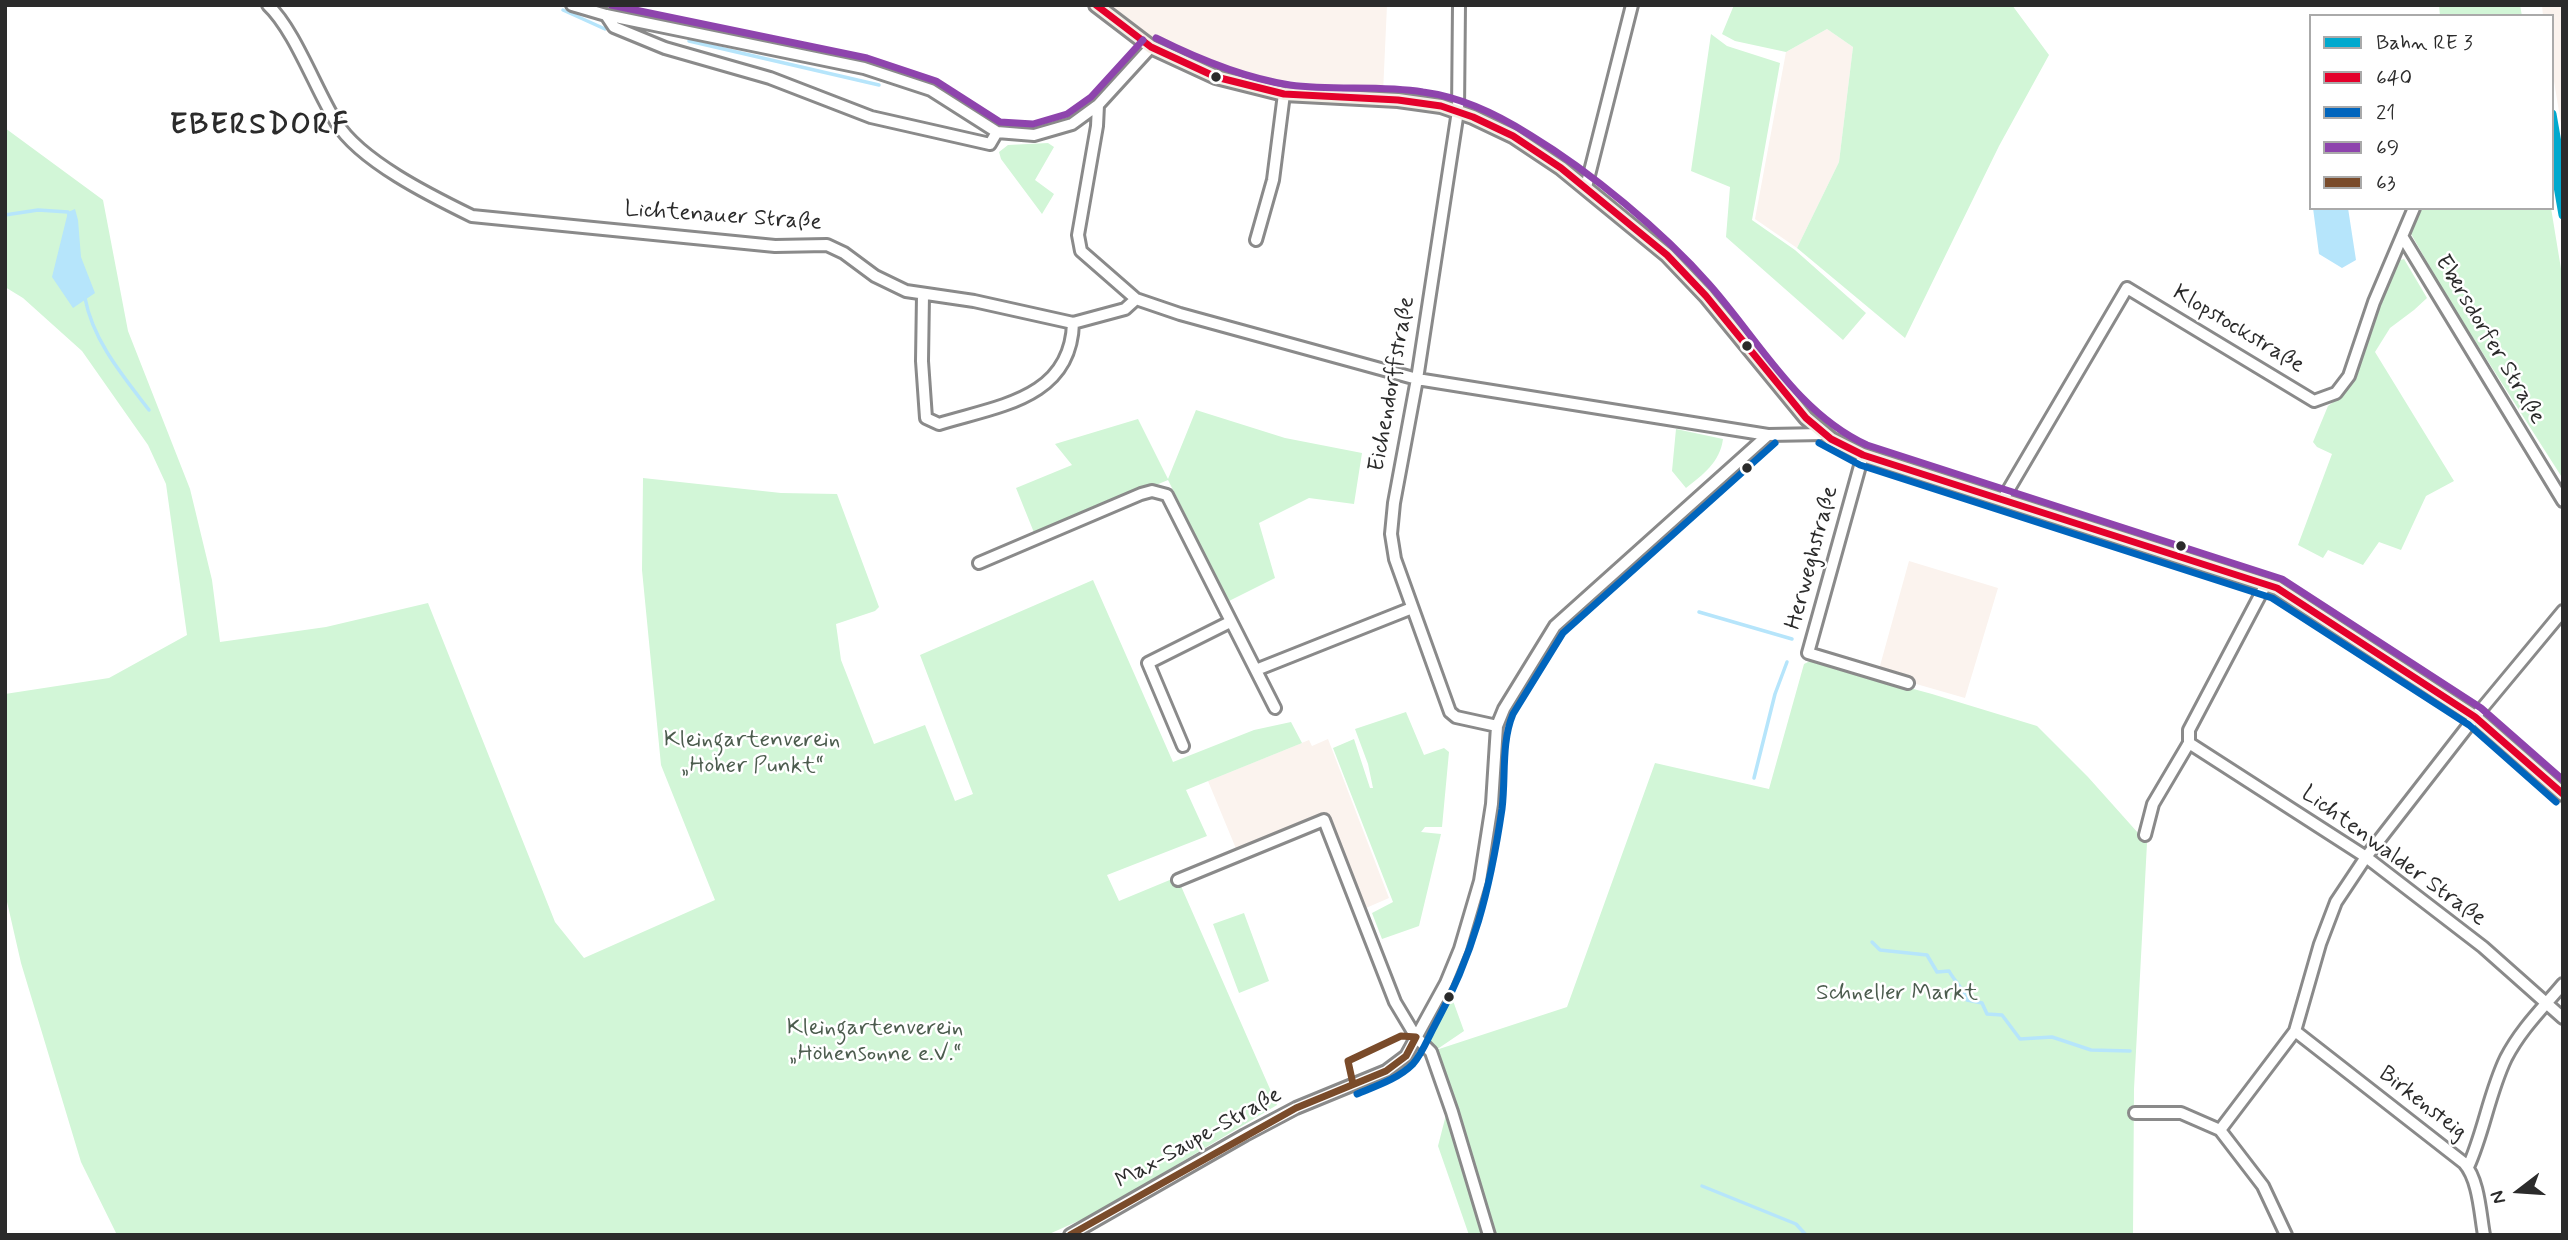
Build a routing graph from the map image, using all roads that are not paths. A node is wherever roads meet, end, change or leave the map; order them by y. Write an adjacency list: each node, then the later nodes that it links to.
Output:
1 (268, 5): 16 (street, Lichtenauer Straße)
2 (572, 5): 6 (street)
3 (1096, 5): 7 (main road)
4 (1459, 5): 10 (street, Eichendorffstraße)
5 (1633, 5): 12 (street)
6 (606, 15): 11 (street); 11 (street)
7 (1151, 47): 8 (main road); 9 (street)
8 (1284, 94): 10 (main road); 15 (street)
9 (1098, 104): 11 (street); 17 (street)
10 (1458, 111): 12 (main road); 19 (street, Eichendorffstraße)
11 (997, 132)
12 (1586, 187): 20 (main road)
13 (2413, 210): 14 (street)
14 (2402, 236): 23 (street, Klopstockstraße); 24 (street, Ebersdorfer Straße)
15 (1256, 240)
16 (923, 295): 18 (street, Lichtenauer Straße); 18 (street)
17 (1136, 299): 18 (street, Lichtenauer Straße); 19 (street)
18 (1073, 323)
19 (1417, 379): 21 (street); 27 (street, Eichendorffstraße)
20 (1824, 434): 21 (street); 22 (main road)
21 (1769, 435): 34 (street, Max-Saupe-Straße)
22 (1863, 455): 23 (main road); 31 (street, Herweghstraße)
23 (2003, 499): 26 (main road)
24 (2563, 501)
25 (979, 563): 29 (street)
26 (2266, 584): 33 (main road); 35 (street)
27 (1412, 608): 30 (street); 34 (street, Eichendorffstraße)
28 (2563, 611): 33 (street)
29 (1230, 622): 30 (street); 36 (street)
30 (1256, 670): 32 (street)
31 (1908, 683)
32 (1275, 708)
33 (2475, 717): 37 (main road); 39 (street)
34 (1497, 726): 45 (street, Max-Saupe-Straße)
35 (2189, 743): 38 (street); 39 (street, Lichtenwalder Straße)
36 (1183, 746)
37 (2563, 794)
38 (2145, 835)
39 (2366, 857): 42 (street, Lichtenwalder Straße); 44 (street)
40 (1178, 880): 45 (street)
41 (2563, 984): 42 (street)
42 (2545, 1002): 43 (street, Lichtenwalder Straße); 48 (street)
43 (2563, 1018)
44 (2295, 1031): 47 (street); 48 (street, Birkensteig)
45 (1416, 1037): 49 (street, Max-Saupe-Straße); 50 (street)
46 (2135, 1113): 47 (street)
47 (2220, 1130): 51 (street)
48 (2468, 1167): 52 (street, Birkensteig)
49 (1070, 1235)
50 (1489, 1235)
51 (2286, 1235)
52 (2484, 1235)

